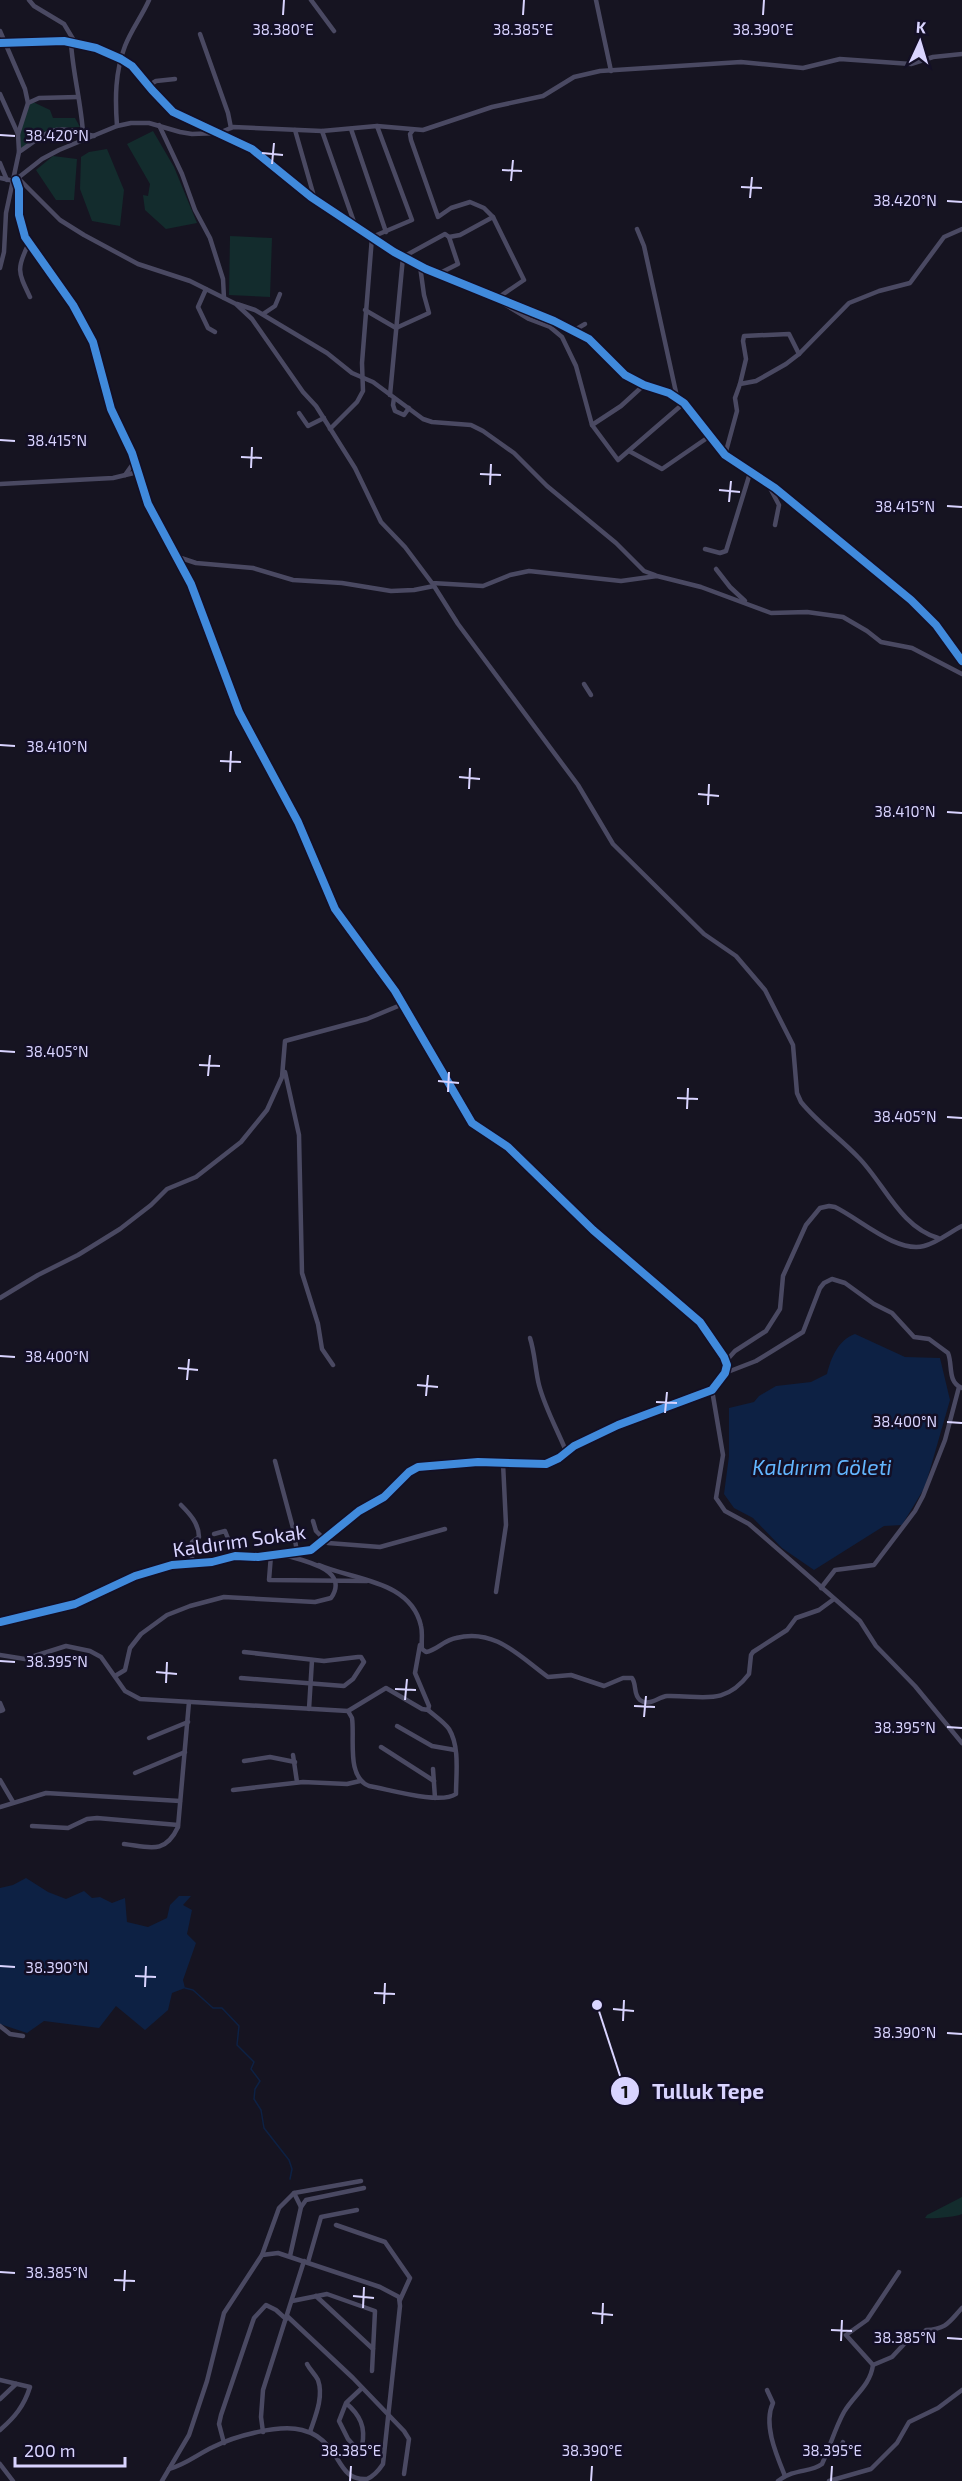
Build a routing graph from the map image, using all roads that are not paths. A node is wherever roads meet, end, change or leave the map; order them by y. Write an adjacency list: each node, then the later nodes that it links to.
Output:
1 (29, 0): 9 (street)
2 (149, 0): 11 (street)
3 (310, 0): 6 (street)
4 (596, 0): 12 (street)
5 (0, 31): 8 (street)
6 (334, 31)
7 (200, 34): 21 (street)
8 (2, 43): 9 (street); 17 (street)
9 (73, 43): 11 (street); 16 (street)
10 (962, 54): 12 (street)
11 (121, 59): 14 (street); 19 (street)
12 (611, 71): 24 (street)
13 (175, 79): 14 (street)
14 (148, 86): 27 (street)
15 (0, 94): 28 (street)
16 (78, 97): 17 (street); 26 (street)
17 (28, 103): 28 (street)
18 (159, 125): 19 (street); 27 (street); 52 (street)
19 (117, 126): 29 (street)
20 (377, 126): 22 (street); 24 (street); 40 (street)
21 (231, 128): 23 (street); 27 (street)
22 (351, 129): 25 (street); 40 (street)
23 (295, 130): 25 (street); 35 (street)
24 (413, 130): 36 (street)
25 (322, 131): 37 (street)
26 (83, 133): 29 (street); 30 (street)
27 (219, 133): 35 (street)
28 (18, 134): 30 (street)
29 (94, 136): 34 (street)
30 (19, 152): 34 (street)
31 (0, 163): 33 (street)
32 (0, 178): 33 (street)
33 (7, 180): 34 (street)
34 (16, 180): 41 (street); 44 (street); 49 (street)
35 (315, 200): 37 (street)
36 (493, 217): 43 (street); 53 (street)
37 (355, 226): 42 (street)
38 (638, 229): 66 (street)
39 (962, 230): 61 (street)
40 (386, 232): 42 (street)
41 (2, 236): 47 (street)
42 (372, 237): 45 (street); 55 (street)
43 (449, 237): 45 (street); 48 (street)
44 (29, 243): 51 (street); 76 (street)
45 (403, 257): 46 (street); 58 (street)
46 (420, 266): 48 (street); 58 (street)
47 (0, 268)
48 (438, 274): 53 (street)
49 (206, 289): 52 (street); 60 (street)
50 (280, 294): 56 (street)
51 (30, 297)
52 (224, 298): 54 (street)
53 (496, 299): 59 (street); 71 (street)
54 (236, 304): 56 (street); 70 (street)
55 (365, 310): 58 (street); 62 (street)
56 (262, 314): 62 (street)
57 (585, 324): 59 (street)
58 (396, 328): 65 (street)
59 (573, 331): 64 (street)
60 (215, 332)
61 (800, 354): 63 (street); 63 (street)
62 (364, 376): 65 (street); 72 (street)
63 (740, 384): 75 (street)
64 (644, 385): 66 (street); 71 (street)
65 (392, 396): 68 (street); 68 (street)
66 (677, 397): 67 (street)
67 (684, 403): 73 (street); 74 (street)
68 (409, 408): 86 (street)
69 (298, 413): 70 (street)
70 (324, 418): 72 (street)
71 (592, 424): 74 (street)
72 (330, 429): 87 (street)
73 (710, 436): 74 (street); 75 (street)
74 (629, 451)
75 (725, 455): 78 (street)
76 (135, 461): 77 (street); 79 (street)
77 (138, 472): 79 (street); 84 (street)
78 (750, 473): 81 (street); 83 (street)
79 (125, 475): 80 (street)
80 (0, 484)
81 (768, 484): 82 (street); 89 (street)
82 (776, 525)
83 (705, 549)
84 (178, 557): 87 (street); 93 (street)
85 (716, 569): 88 (street)
86 (657, 576): 87 (street); 88 (street)
87 (433, 585): 98 (street)
88 (747, 603): 90 (street)
89 (962, 661)
90 (962, 674)
91 (584, 684): 92 (street)
92 (591, 695)
93 (352, 932)
94 (380, 968): 95 (street)
95 (403, 1004): 96 (street); 101 (street)
96 (284, 1070): 99 (street); 102 (street)
97 (962, 1226): 98 (street)
98 (938, 1238): 101 (street)
99 (0, 1298)
100 (530, 1338): 106 (street)
101 (726, 1361): 103 (street)
102 (333, 1365)
103 (725, 1373): 104 (street); 105 (street)
104 (961, 1387): 122 (street)
105 (712, 1390): 106 (street, Kaldırım Sokak); 122 (street)
106 (566, 1451): 108 (street, Kaldırım Sokak)
107 (275, 1461): 114 (street)
108 (503, 1463): 113 (street, Kaldırım Sokak); 123 (street)
109 (181, 1505): 118 (street)
110 (313, 1521): 113 (street)
111 (445, 1529): 113 (street)
112 (214, 1534): 117 (street)
113 (323, 1541): 114 (street, Kaldırım Sokak)
114 (297, 1552): 115 (street, Kaldırım Sokak)
115 (281, 1554): 116 (street, Kaldırım Sokak); 119 (street)
116 (271, 1555): 117 (street, Kaldırım Sokak); 120 (street)
117 (235, 1556): 118 (street, Kaldırım Sokak)
118 (192, 1562): 125 (street, Kaldırım Sokak)
119 (319, 1565): 120 (street); 121 (street)
120 (334, 1581): 121 (street); 130 (street)
121 (369, 1581): 126 (street)
122 (822, 1588): 124 (street)
123 (496, 1592)
124 (834, 1599): 126 (street); 142 (street)
125 (0, 1622)
126 (421, 1643): 136 (street)
127 (244, 1652): 129 (street)
128 (0, 1655): 130 (street)
129 (312, 1660): 132 (street); 132 (street)
130 (115, 1676): 133 (street)
131 (241, 1678): 132 (street)
132 (310, 1683): 135 (street)
133 (189, 1702): 135 (street); 139 (street)
134 (0, 1703): 137 (street)
135 (309, 1710): 138 (street)
136 (428, 1710): 138 (street); 144 (street)
137 (0, 1711)
138 (348, 1711): 152 (street)
139 (188, 1722): 141 (street); 145 (street)
140 (397, 1726): 144 (street)
141 (149, 1738)
142 (962, 1743)
143 (381, 1747): 153 (street)
144 (455, 1750): 156 (street)
145 (185, 1752): 150 (street); 157 (street)
146 (293, 1755): 148 (street)
147 (244, 1761): 148 (street)
148 (294, 1762): 154 (street)
149 (433, 1769): 153 (street)
150 (135, 1773)
151 (0, 1780): 158 (street)
152 (360, 1781): 154 (street); 156 (street)
153 (434, 1781): 156 (street)
154 (297, 1782): 155 (street)
155 (232, 1790)
156 (435, 1798)
157 (180, 1801): 158 (street); 160 (street)
158 (13, 1802): 159 (street)
159 (0, 1807)
160 (178, 1825): 161 (street); 162 (street)
161 (32, 1826)
162 (124, 1844)
163 (0, 2026): 164 (street)
164 (23, 2036)
165 (361, 2181): 167 (street)
166 (364, 2188): 168 (street)
167 (294, 2193): 168 (street); 171 (street)
168 (301, 2207): 174 (street)
169 (357, 2210): 175 (street)
170 (336, 2224): 178 (street)
171 (268, 2241): 172 (street); 173 (street)
172 (278, 2253): 173 (street); 174 (street)
173 (262, 2255): 201 (street)
174 (290, 2256): 175 (street)
175 (306, 2262): 178 (street); 179 (street)
176 (899, 2272): 184 (street)
177 (316, 2296): 179 (street); 182 (street); 182 (street)
178 (400, 2300): 193 (street)
179 (292, 2301): 181 (street)
180 (962, 2308): 184 (street)
181 (286, 2318): 188 (street); 195 (street); 198 (street)
182 (373, 2349): 185 (street)
183 (307, 2364): 196 (street)
184 (873, 2365): 199 (street)
185 (372, 2371)
186 (0, 2380): 187 (street)
187 (16, 2384): 191 (street); 194 (street)
188 (362, 2388): 192 (street); 193 (street)
189 (767, 2390): 204 (street)
190 (962, 2391): 209 (street)
191 (0, 2399)
192 (346, 2403): 192 (street)
193 (389, 2414): 202 (street); 203 (street)
194 (0, 2430)
195 (263, 2432): 196 (street); 198 (street)
196 (310, 2432): 203 (street)
197 (843, 2442): 199 (street)
198 (224, 2443): 201 (street)
199 (828, 2450): 204 (street)
200 (0, 2464): 205 (street)
201 (169, 2469): 206 (street)
202 (404, 2474)
203 (374, 2475): 207 (street)
204 (785, 2476): 208 (street)
205 (14, 2481)
206 (162, 2481)
207 (378, 2481)
208 (778, 2481)
209 (829, 2481)

